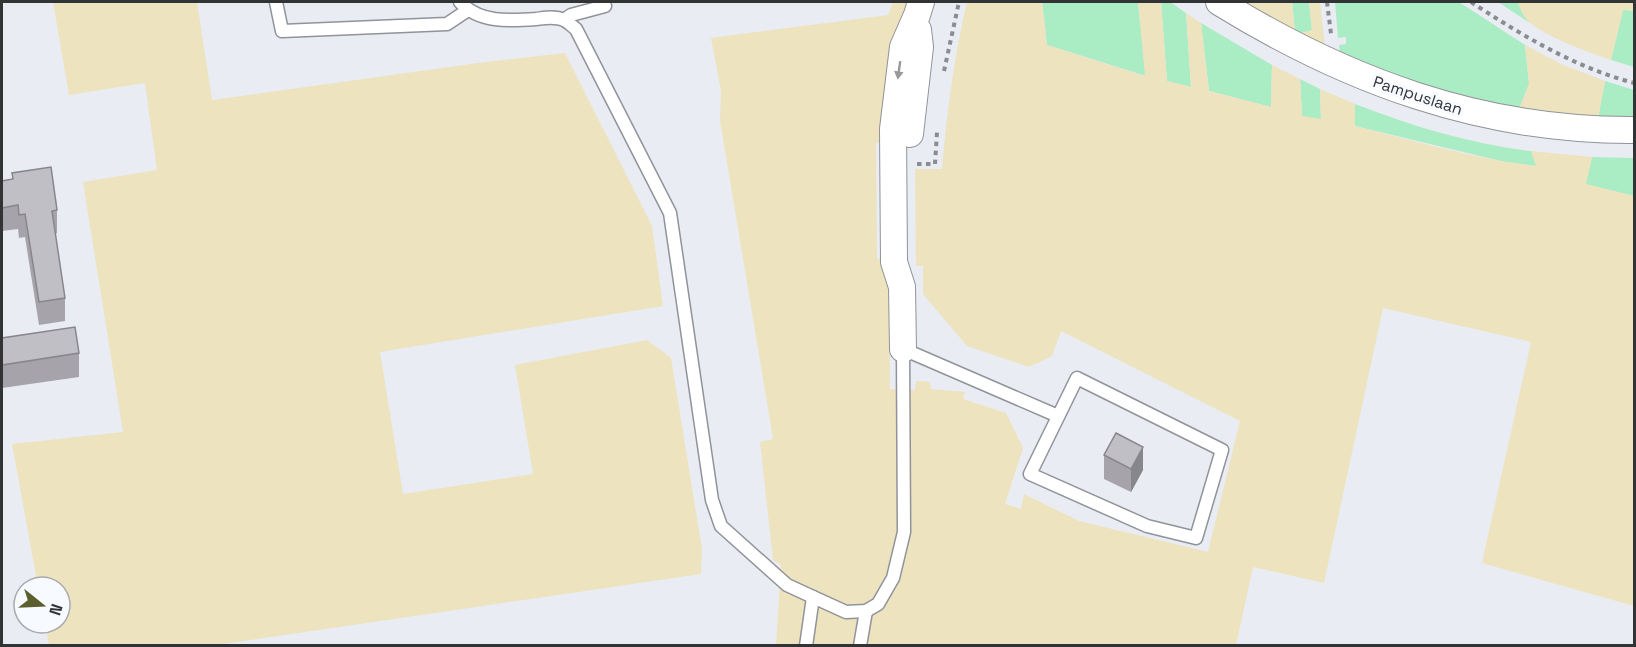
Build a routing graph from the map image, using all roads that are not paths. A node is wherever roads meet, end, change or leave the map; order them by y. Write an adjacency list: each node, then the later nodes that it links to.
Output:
1 (276, 2): 3 (lane)
2 (1219, 2): 7 (street, Pampuslaan)
3 (464, 6): 6 (lane)
4 (605, 6): 6 (lane)
5 (919, 8): 8 (street)
6 (564, 20): 10 (lane)
7 (1635, 130)
8 (903, 350): 9 (lane); 11 (lane)
9 (1058, 416): 9 (lane)
10 (813, 597): 11 (lane); 12 (lane)
11 (866, 611): 13 (lane)
12 (806, 645)
13 (860, 645)

